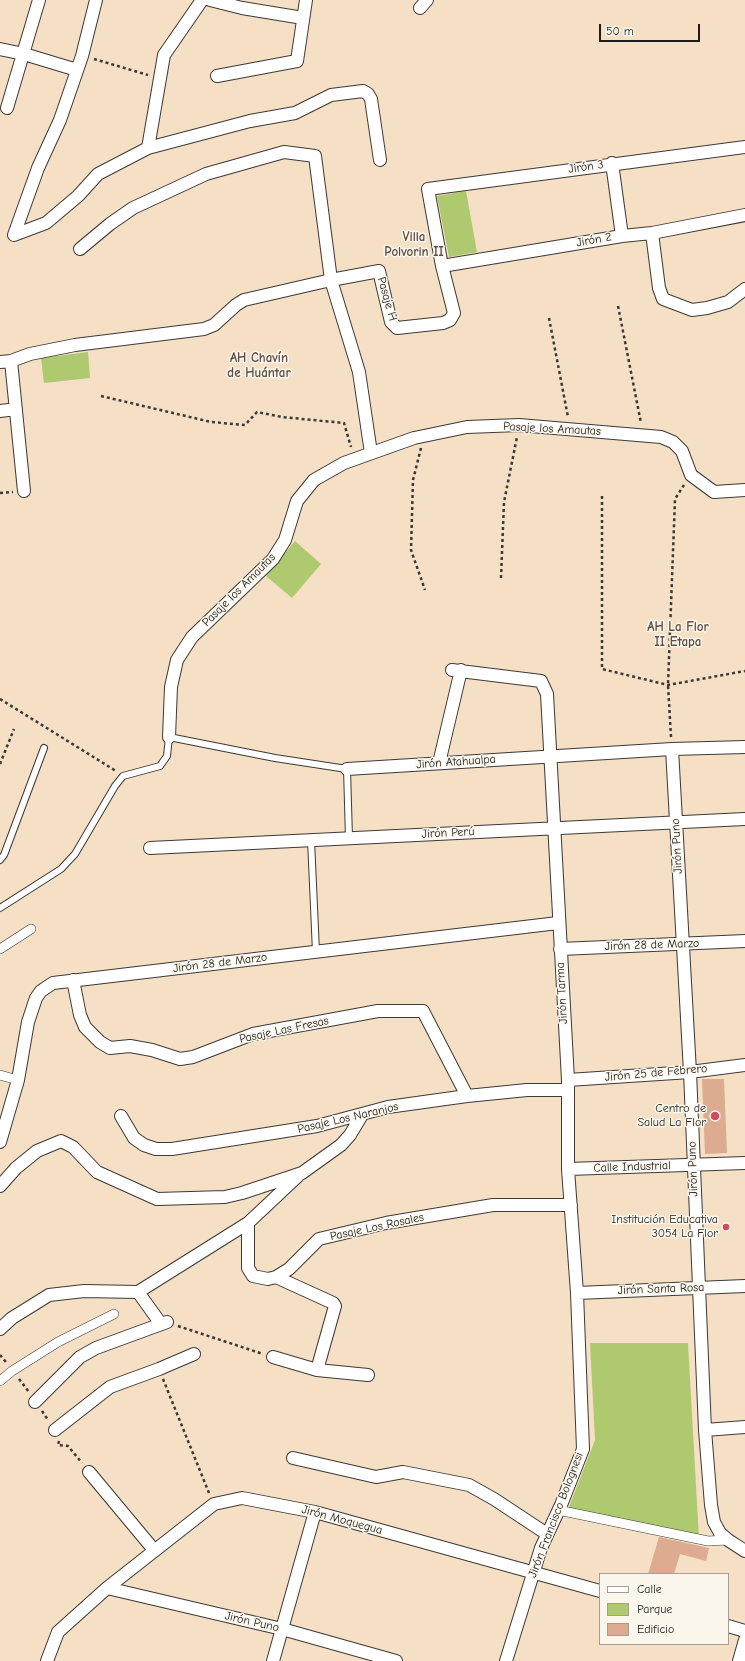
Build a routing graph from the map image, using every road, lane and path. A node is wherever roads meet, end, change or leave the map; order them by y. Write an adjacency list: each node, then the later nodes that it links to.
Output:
1 (39, 0): 8 (street)
2 (96, 0): 9 (street)
3 (202, 0): 12 (street)
4 (210, 0): 6 (street)
5 (306, 0): 6 (street)
6 (303, 18): 11 (street)
7 (0, 49): 8 (street)
8 (24, 54): 10 (street); 13 (street)
9 (82, 56): 10 (street); 12 (path)
10 (77, 70): 15 (street)
11 (217, 76)
12 (159, 78): 15 (street)
13 (7, 108)
14 (745, 147): 17 (street, Jirón 3)
15 (148, 148): 16 (street)
16 (380, 160)
17 (612, 163): 18 (street, Jirón 3); 21 (street)
18 (428, 189): 23 (street, Pasaje H)
19 (745, 215): 20 (street, Jirón 2)
20 (652, 233): 21 (street, Jirón 2); 25 (street)
21 (622, 236): 23 (street, Jirón 2)
22 (80, 249): 24 (street)
23 (442, 266): 24 (street, Pasaje H)
24 (331, 280): 28 (street); 36 (street)
25 (745, 289)
26 (618, 306): 34 (path)
27 (549, 318): 33 (path)
28 (6, 362): 30 (street)
29 (101, 396): 37 (path)
30 (16, 409): 31 (street); 40 (street)
31 (0, 411)
32 (519, 425): 33 (street, Pasaje los Amautas); 35 (street, Pasaje los Amautas); 42 (path)
33 (570, 429): 34 (street, Pasaje los Amautas)
34 (643, 435): 38 (street, Pasaje los Amautas)
35 (424, 436): 36 (street, Pasaje los Amautas); 43 (path)
36 (371, 453): 37 (street, Pasaje los Amautas)
37 (355, 459): 48 (street, Pasaje los Amautas)
38 (691, 475): 39 (street); 45 (path)
39 (745, 490)
40 (24, 491)
41 (602, 496): 45 (path)
42 (501, 578)
43 (425, 590)
44 (745, 671): 45 (path)
45 (668, 685): 51 (path)
46 (0, 699): 56 (path)
47 (14, 729): 54 (path)
48 (169, 737): 55 (lane, Jirón Atahualpa); 56 (lane)
49 (745, 747): 51 (street, Jirón Atahualpa)
50 (44, 748): 63 (lane)
51 (672, 749): 52 (street, Jirón Atahualpa); 58 (street, Jirón Puno)
52 (550, 756): 53 (street, Jirón Atahualpa); 53 (street, Jirón Tarma); 59 (street, Jirón Tarma)
53 (439, 763): 55 (street, Jirón Atahualpa)
54 (0, 764)
55 (347, 769): 60 (lane)
56 (123, 776): 64 (lane)
57 (745, 819): 58 (street, Jirón Perú)
58 (676, 822): 59 (street, Jirón Perú); 68 (street, Jirón Puno)
59 (554, 828): 60 (street, Jirón Perú); 65 (street, Jirón Tarma)
60 (349, 838): 61 (street, Jirón Perú)
61 (311, 840): 62 (street, Jirón Perú); 71 (lane)
62 (150, 848)
63 (0, 860)
64 (0, 908)
65 (558, 923): 70 (street, Jirón Tarma); 71 (street, Jirón 28 de Marzo)
66 (31, 929): 69 (street)
67 (745, 941): 68 (street, Jirón 28 de Marzo)
68 (682, 943): 70 (street, Jirón 28 de Marzo); 74 (street, Jirón Puno)
69 (0, 949)
70 (560, 949): 77 (street, Jirón Tarma)
71 (316, 952): 72 (street, Jirón 28 de Marzo)
72 (73, 980): 76 (street, Jirón 28 de Marzo); 78 (street, Pasaje Las Fresas)
73 (745, 1065): 74 (street, Jirón 25 de Febrero)
74 (690, 1072): 77 (street, Jirón 25 de Febrero); 83 (street, Jirón Puno)
75 (0, 1076): 76 (street)
76 (18, 1080): 81 (street, Jirón 28 de Marzo)
77 (568, 1085): 78 (street, Pasaje Los Naranjos); 84 (street, Jirón Tarma)
78 (467, 1096): 79 (street, Pasaje Los Naranjos)
79 (362, 1115): 80 (street, Pasaje Los Naranjos); 85 (street)
80 (121, 1116)
81 (0, 1142)
82 (745, 1163): 83 (street, Calle Industrial)
83 (693, 1165): 84 (street, Calle Industrial); 91 (street, Jirón Puno)
84 (568, 1169): 87 (street, Jirón Tarma)
85 (302, 1173): 86 (street); 88 (street)
86 (0, 1186)
87 (571, 1205): 89 (street, Pasaje Los Rosales); 93 (street, Jirón Tarma)
88 (248, 1223): 89 (street); 92 (street)
89 (276, 1277): 101 (street)
90 (745, 1286): 91 (street, Jirón Santa Rosa)
91 (699, 1288): 93 (street, Jirón Santa Rosa); 108 (street, Jirón Puno)
92 (138, 1292): 95 (street); 96 (street)
93 (577, 1293): 112 (street, Jirón Francisco Bolognesi)
94 (114, 1314): 102 (street)
95 (164, 1323): 99 (path); 105 (street)
96 (0, 1329)
97 (194, 1354): 100 (street)
98 (0, 1355): 102 (path)
99 (273, 1357): 101 (street)
100 (159, 1369): 107 (street); 111 (path)
101 (317, 1370): 103 (street)
102 (12, 1371): 104 (street); 105 (path)
103 (368, 1374)
104 (0, 1381)
105 (35, 1402): 107 (path)
106 (745, 1427): 108 (street)
107 (55, 1430): 110 (path)
108 (705, 1430): 115 (street, Jirón Puno)
109 (292, 1458): 114 (street)
110 (89, 1472): 116 (street)
111 (214, 1504): 113 (street, Jirón Moquegua); 116 (street, Jirón Moquegua)
112 (558, 1510): 114 (street, Jirón Francisco Bolognesi); 115 (street)
113 (315, 1512): 118 (street, Jirón Moquegua); 122 (street)
114 (547, 1534): 118 (street, Jirón Francisco Bolognesi)
115 (728, 1540): 117 (street, Jirón Puno)
116 (154, 1550): 119 (street, Jirón Moquegua)
117 (745, 1550)
118 (533, 1572): 120 (street, Jirón Moquegua); 128 (street, Jirón Francisco Bolognesi)
119 (107, 1588): 122 (street, Jirón Puno); 125 (street, Jirón Moquegua)
120 (599, 1591)
121 (729, 1626): 123 (street)
122 (282, 1629): 126 (street); 127 (street, Jirón Puno)
123 (745, 1631)
124 (745, 1640): 129 (street)
125 (47, 1661)
126 (273, 1661)
127 (396, 1661)
128 (506, 1661)
129 (739, 1661)

